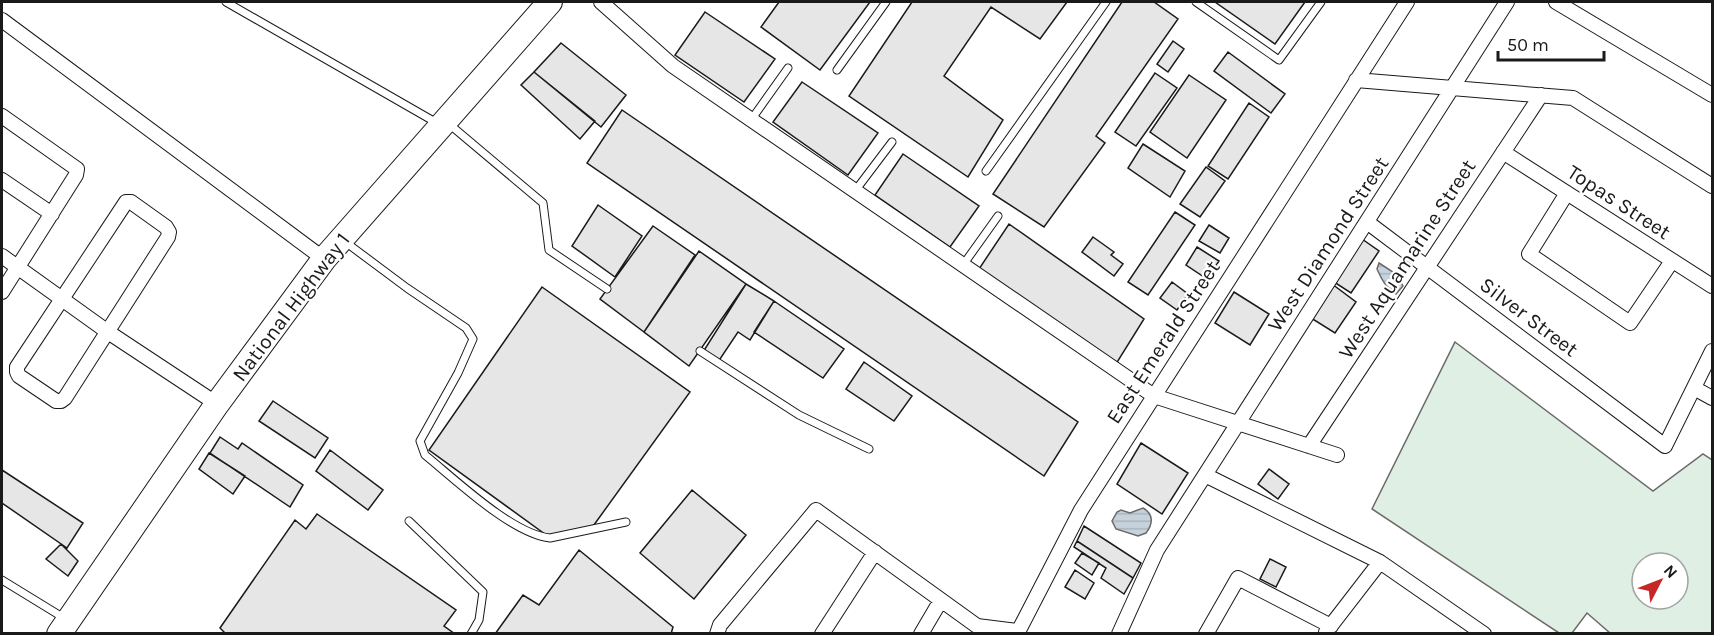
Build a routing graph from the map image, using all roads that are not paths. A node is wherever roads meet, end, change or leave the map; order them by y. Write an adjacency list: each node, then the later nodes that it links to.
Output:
1 (226, 2): 20 (lane)
2 (550, 2): 20 (highway, National Highway 1)
3 (601, 2): 19 (street)
4 (886, 2): 13 (lane)
5 (1106, 2): 23 (lane)
6 (1196, 2): 7 (lane)
7 (1321, 2)
8 (1407, 2): 14 (street, East Emerald Street)
9 (1508, 2): 15 (street, West Diamond Street)
10 (1556, 2): 17 (street)
11 (2, 20): 33 (street)
12 (788, 68): 19 (lane)
13 (837, 70)
14 (1356, 80): 15 (street); 46 (street, East Emerald Street)
15 (1452, 88): 16 (street); 30 (street, West Diamond Street)
16 (1541, 95): 22 (street, West Aquamarine Street); 25 (street)
17 (1713, 95)
18 (2, 116): 28 (street)
19 (751, 120): 26 (street)
20 (443, 123): 31 (highway, National Highway 1); 39 (lane)
21 (892, 142): 26 (lane)
22 (1503, 152): 27 (street, Topas Street); 37 (street, West Aquamarine Street)
23 (986, 171)
24 (2, 180): 28 (street)
25 (1713, 186)
26 (855, 191): 35 (street)
27 (1567, 193): 34 (street, Topas Street); 34 (street)
28 (52, 214): 36 (street)
29 (998, 216): 35 (lane)
30 (1367, 222): 37 (street, Silver Street); 49 (street, West Diamond Street)
31 (341, 239): 33 (highway, National Highway 1); 55 (lane)
32 (2, 256): 36 (street)
33 (324, 259): 48 (highway, National Highway 1)
34 (1672, 261): 38 (street, Topas Street)
35 (963, 265): 46 (street)
36 (17, 267): 40 (street); 41 (street)
37 (1427, 267): 45 (street, Silver Street); 50 (street, West Aquamarine Street)
38 (1713, 286)
39 (607, 289)
40 (2, 292)
41 (61, 299): 42 (street); 42 (street); 42 (street)
42 (108, 332): 48 (street)
43 (699, 351): 51 (lane)
44 (1713, 351): 45 (street)
45 (1694, 388): 47 (street)
46 (1154, 396): 49 (street); 62 (street, East Emerald Street)
47 (1713, 398)
48 (217, 404): 60 (highway, National Highway 1)
49 (1238, 423): 50 (street); 53 (street, West Diamond Street)
50 (1310, 446): 52 (street)
51 (869, 449)
52 (1337, 455)
53 (1205, 475): 57 (street); 67 (street, West Diamond Street)
54 (409, 521): 63 (lane)
55 (626, 522)
56 (875, 552): 59 (street); 64 (street); 65 (street)
57 (1380, 562): 61 (street); 69 (street)
58 (2, 580): 60 (lane)
59 (941, 600): 62 (street); 66 (street)
60 (64, 627)
61 (1328, 630): 68 (street)
62 (1017, 632)
63 (471, 633)
64 (717, 633)
65 (822, 633)
66 (921, 633)
67 (1119, 633)
68 (1206, 633)
69 (1484, 633)

